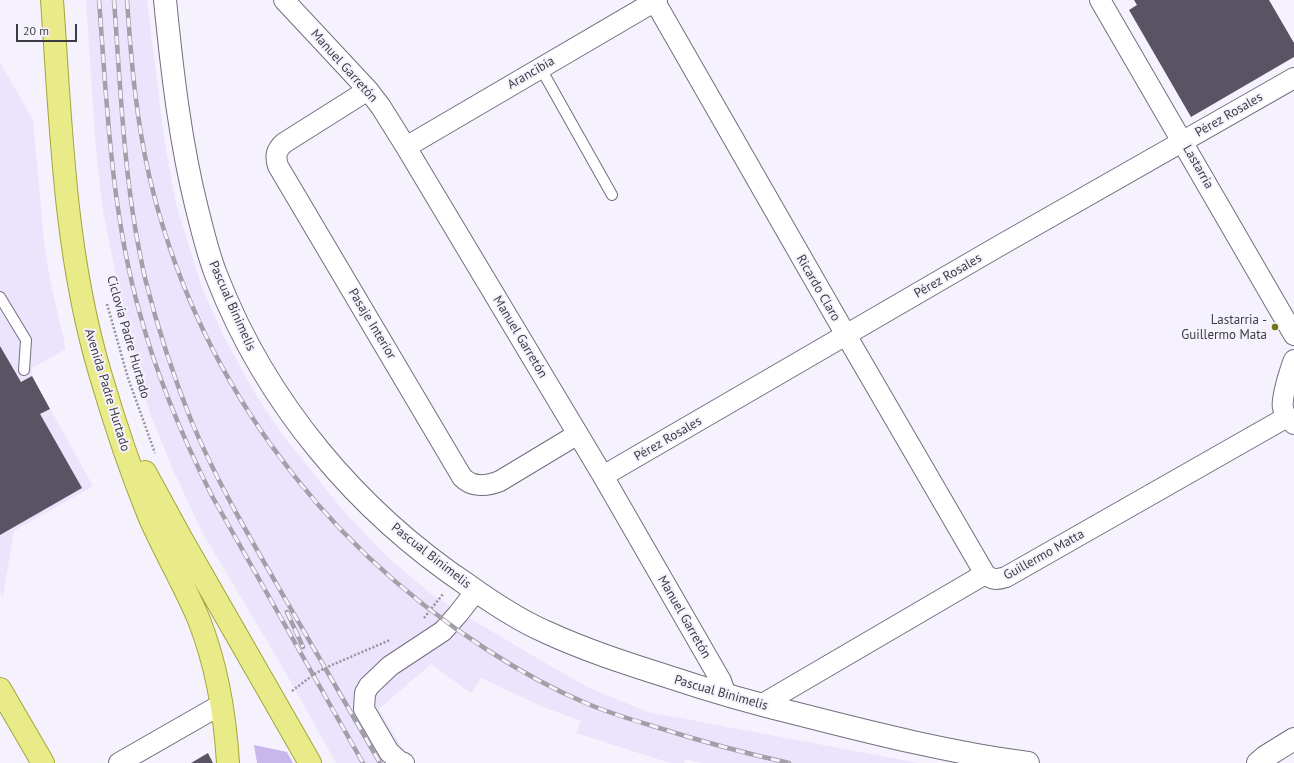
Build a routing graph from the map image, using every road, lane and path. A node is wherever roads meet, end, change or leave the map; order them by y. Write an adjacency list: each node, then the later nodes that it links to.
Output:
1 (52, 0): 18 (main road, Avenida Padre Hurtado)
2 (165, 0): 24 (street, Pascual Binimelis)
3 (284, 0): 8 (street, Manuel Garretón)
4 (655, 0): 6 (street, Arancibia); 14 (street, Ricardo Claro)
5 (1100, 0): 9 (street, Lastarria)
6 (540, 68): 10 (street, Arancibia); 11 (lane)
7 (1294, 78): 9 (street, Pérez Rosales)
8 (368, 90): 10 (street, Manuel Garretón); 20 (street, Pasaje Interior)
9 (1183, 142): 14 (street, Pérez Rosales); 15 (street, Lastarria)
10 (406, 147): 20 (street, Manuel Garretón)
11 (612, 194)
12 (0, 297): 17 (lane)
13 (106, 299): 21 (path, Ciclovía Padre Hurtado)
14 (846, 335): 22 (street, Pérez Rosales); 23 (street, Ricardo Claro)
15 (1294, 336)
16 (1294, 360): 19 (street, Guillermo Matta)
17 (24, 370)
18 (111, 409): 29 (main road); 30 (main road, Avenida Padre Hurtado)
19 (1290, 420): 23 (street, Guillermo Matta)
20 (578, 434): 22 (street, Manuel Garretón)
21 (158, 459)
22 (603, 476): 28 (street, Manuel Garretón)
23 (985, 574): 31 (street, Guillermo Matta)
24 (469, 586): 25 (path); 28 (street, Pascual Binimelis); 38 (street)
25 (420, 622)
26 (394, 638): 29 (path)
27 (0, 689): 34 (main road)
28 (726, 695): 31 (street, Pascual Binimelis)
29 (276, 703): 37 (main road)
30 (222, 704): 35 (street); 36 (main road, Avenida Padre Hurtado)
31 (761, 705): 39 (street, Pascual Binimelis)
32 (1294, 739): 33 (street)
33 (1266, 757)
34 (43, 763)
35 (119, 763)
36 (228, 763)
37 (310, 763)
38 (404, 763)
39 (1028, 763)

